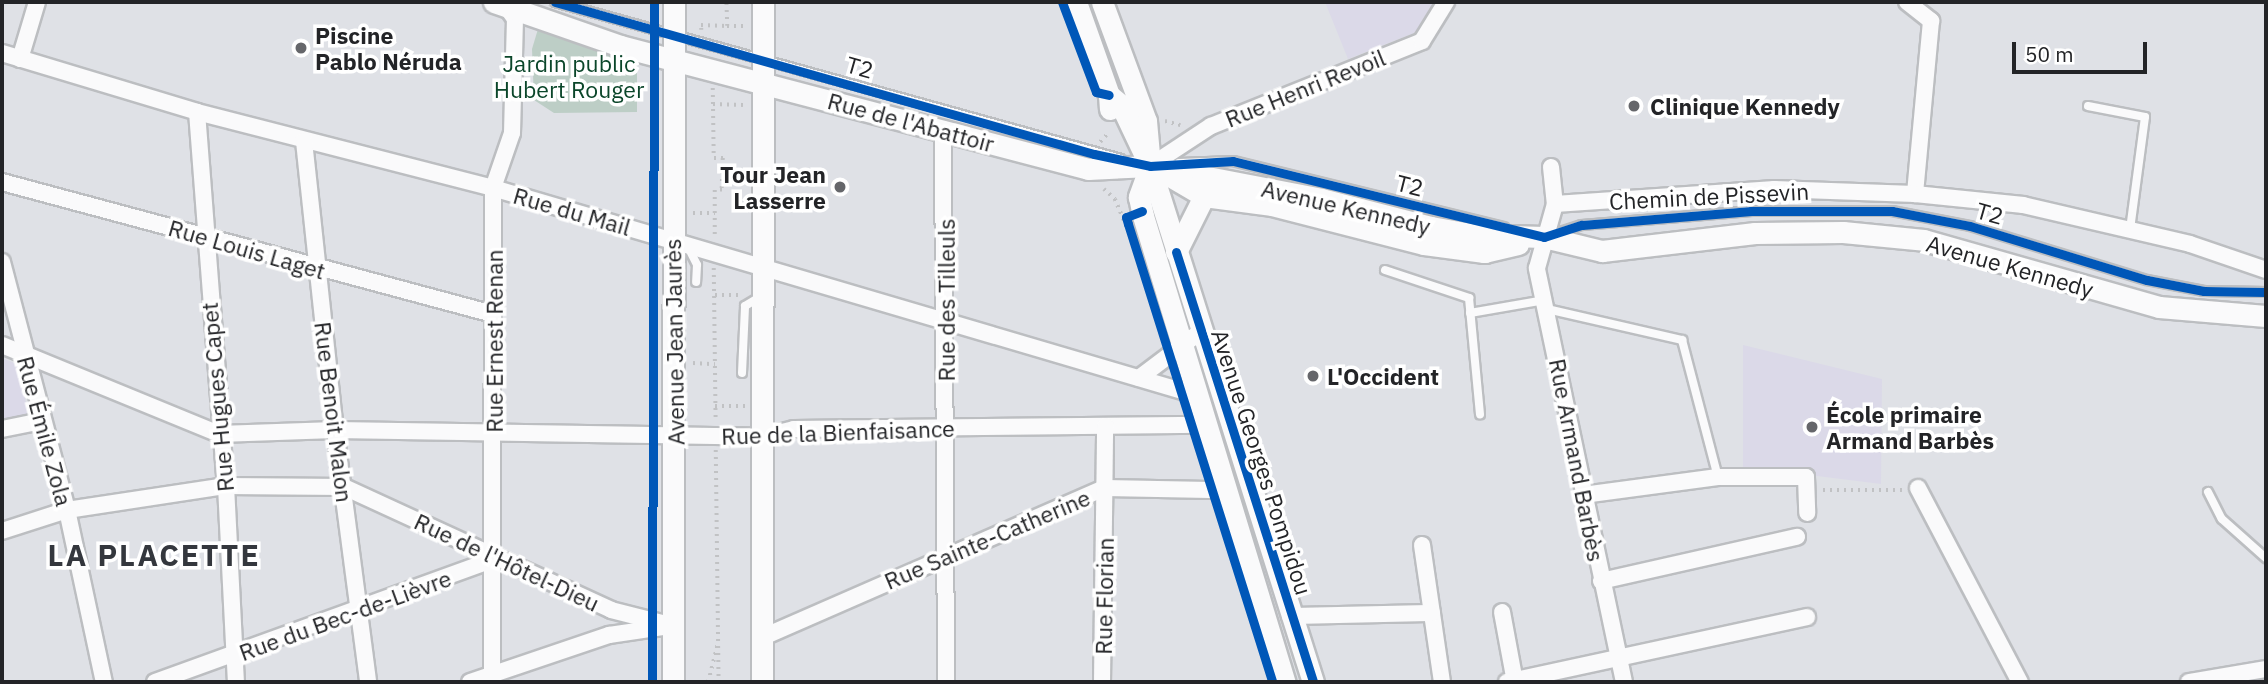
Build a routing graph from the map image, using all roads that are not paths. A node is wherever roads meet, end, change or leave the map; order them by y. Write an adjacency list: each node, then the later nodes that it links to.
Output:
1 (37, 2): 12 (street)
2 (555, 2): 10 (lane, T2)
3 (674, 2): 10 (main road, Avenue Jean Jaurès)
4 (763, 2): 14 (main road)
5 (1076, 2): 20 (main road)
6 (1102, 2): 20 (main road)
7 (1446, 2): 20 (street, Rue Henri Revoil)
8 (1907, 2): 24 (street)
9 (501, 3): 13 (main road, Rue de l'Abattoir); 23 (street, Rue Ernest Renan)
10 (673, 36): 13 (main road, Avenue Jean Jaurès); 14 (lane, T2)
11 (2, 53): 12 (street, Rue du Mail)
12 (20, 60): 17 (street, Rue du Mail)
13 (673, 60): 15 (main road, Rue de l'Abattoir); 30 (main road, Avenue Jean Jaurès)
14 (763, 60): 15 (main road); 20 (lane, T2)
15 (763, 83): 18 (main road, Rue de l'Abattoir); 33 (main road)
16 (2088, 106): 27 (lane)
17 (197, 112): 19 (street, Rue du Mail); 28 (street, Rue Hugues Capet)
18 (943, 129): 20 (main road, Rue de l'Abattoir); 44 (street, Rue des Tilleuls)
19 (304, 141): 23 (street, Rue du Mail); 34 (street, Rue Benoit Malon)
20 (1150, 166): 25 (main road); 29 (main road, Avenue Kennedy); 31 (main road, Avenue Georges Pompidou); 47 (main road, Avenue Georges Pompidou)
21 (1551, 167): 26 (street)
22 (2, 182): 28 (street, Rue Louis Laget)
23 (494, 188): 30 (street, Rue du Mail); 41 (street, Rue Ernest Renan)
24 (1915, 194): 26 (street, Chemin de Pissevin); 27 (street, Chemin de Pissevin)
25 (1204, 196): 29 (main road, Avenue Kennedy); 31 (main road)
26 (1555, 204): 29 (street)
27 (2130, 230): 36 (street, Chemin de Pissevin)
28 (204, 235): 34 (street, Rue Louis Laget); 60 (street, Rue Hugues Capet)
29 (1544, 237): 38 (lane, T2); 40 (street, Rue Armand Barbès); 43 (main road, Avenue Kennedy)
30 (680, 243): 33 (street, Rue du Mail); 37 (lane); 61 (main road, Avenue Jean Jaurès)
31 (1176, 252): 45 (main road, Avenue Georges Pompidou)
32 (2, 262): 48 (street, Rue Émile Zola)
33 (763, 267): 39 (main road); 44 (street, Rue du Mail)
34 (316, 269): 41 (street, Rue Louis Laget); 58 (street, Rue Benoit Malon)
35 (1385, 270): 42 (lane)
36 (2266, 270)
37 (696, 282)
38 (2266, 292)
39 (758, 295): 49 (lane); 62 (main road)
40 (1546, 304): 42 (lane); 63 (lane); 70 (street, Rue Armand Barbès)
41 (493, 313): 59 (street, Rue Ernest Renan)
42 (1470, 313): 52 (lane)
43 (2266, 316)
44 (946, 321): 50 (street, Rue du Mail); 56 (street, Rue des Tilleuls)
45 (1200, 332): 47 (street); 84 (main road, Avenue Georges Pompidou)
46 (2, 345): 48 (street)
47 (1181, 346): 50 (street); 51 (main road, Avenue Georges Pompidou)
48 (23, 355): 53 (street, Rue Émile Zola); 60 (street)
49 (742, 373)
50 (1139, 378): 51 (street, Rue du Mail)
51 (1196, 395): 54 (main road, Avenue Georges Pompidou)
52 (1480, 414)
53 (42, 421): 57 (street); 71 (street, Rue Émile Zola)
54 (1205, 425): 55 (street, Rue de la Bienfaisance); 66 (main road, Avenue Georges Pompidou)
55 (1105, 426): 56 (street, Rue de la Bienfaisance); 67 (street, Rue Florian)
56 (946, 428): 62 (street, Rue de la Bienfaisance); 76 (street, Rue des Tilleuls)
57 (2, 429)
58 (335, 430): 59 (street, Rue de la Bienfaisance); 60 (street, Rue de la Bienfaisance); 65 (street, Rue Benoit Malon)
59 (495, 433): 61 (street, Rue de la Bienfaisance); 78 (street, Rue Ernest Renan)
60 (219, 434): 64 (street, Rue Hugues Capet)
61 (676, 436): 62 (street, Rue de la Bienfaisance); 86 (main road, Avenue Jean Jaurès)
62 (762, 437): 88 (main road)
63 (1718, 477): 70 (street); 72 (street)
64 (226, 486): 65 (street); 71 (street); 89 (street, Rue Hugues Capet)
65 (344, 487): 78 (street, Rue de l'Hôtel-Dieu); 81 (street, Rue Benoit Malon)
66 (1223, 487): 67 (street, Rue Sainte-Catherine); 102 (main road, Avenue Georges Pompidou)
67 (1105, 488): 76 (street, Rue Sainte-Catherine); 101 (street, Rue Florian)
68 (1918, 488): 107 (street)
69 (2208, 492): 77 (lane)
70 (1583, 495): 79 (street, Rue Armand Barbès)
71 (67, 510): 73 (street); 93 (street, Rue Émile Zola)
72 (1807, 513)
73 (2, 531)
74 (1797, 537): 79 (street)
75 (1422, 545): 83 (street)
76 (945, 556): 88 (street, Rue Sainte-Catherine); 100 (street, Rue des Tilleuls)
77 (2266, 558)
78 (495, 559): 80 (street, Rue de l'Hôtel-Dieu); 81 (street, Rue du Bec-de-Lièvre); 92 (street, Rue Ernest Renan)
79 (1601, 581): 90 (street, Rue Armand Barbès)
80 (611, 610): 86 (street, Rue de l'Hôtel-Dieu); 87 (street)
81 (359, 612): 89 (street, Rue du Bec-de-Lièvre); 96 (street, Rue Benoit Malon)
82 (1502, 612): 105 (street)
83 (1432, 614): 84 (street); 104 (street)
84 (1290, 616): 103 (main road, Avenue Georges Pompidou)
85 (1807, 617): 90 (street)
86 (674, 626): 87 (street); 98 (main road, Avenue Jean Jaurès)
87 (610, 635): 92 (street)
88 (761, 638): 99 (main road)
89 (234, 656): 94 (street, Rue du Bec-de-Lièvre); 95 (street, Rue Hugues Capet)
90 (1619, 659): 105 (street); 106 (street, Rue Armand Barbès)
91 (2266, 670): 108 (street)
92 (492, 678): 97 (street)
93 (104, 682)
94 (155, 682)
95 (236, 682)
96 (368, 682)
97 (470, 682)
98 (673, 682)
99 (762, 682)
100 (946, 682)
101 (1102, 682)
102 (1285, 682)
103 (1313, 682)
104 (1441, 682)
105 (1512, 682)
106 (1624, 682)
107 (2020, 682)
108 (2189, 682)

